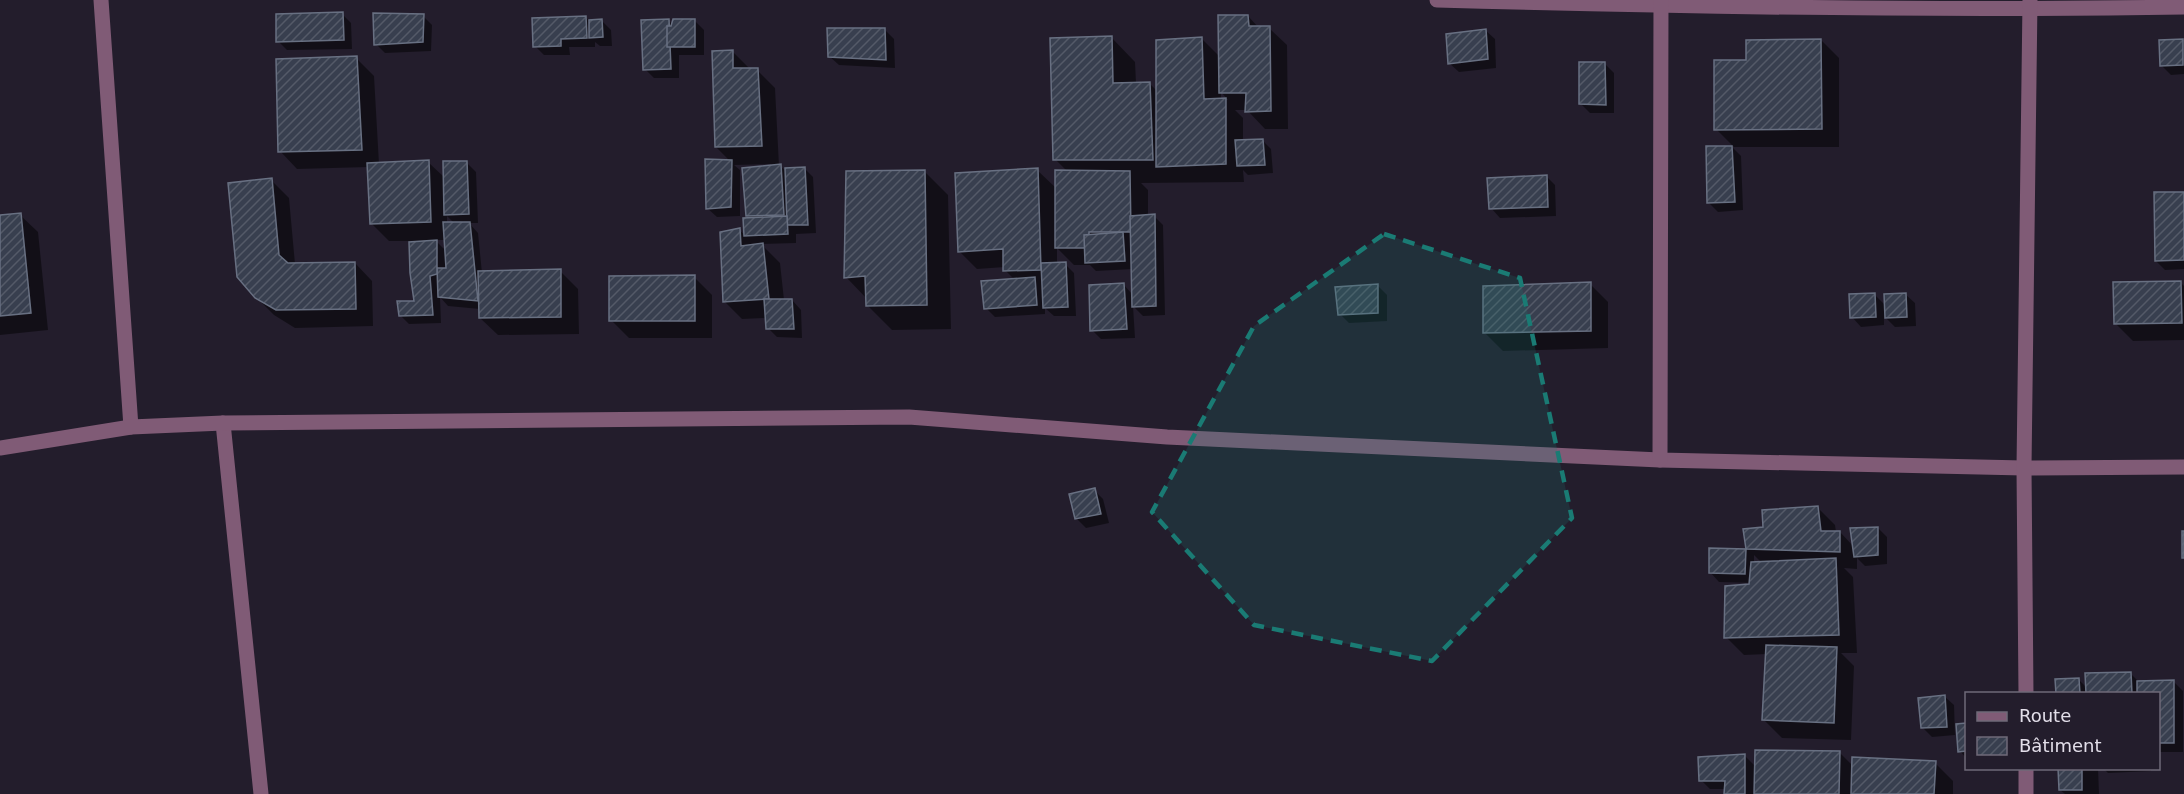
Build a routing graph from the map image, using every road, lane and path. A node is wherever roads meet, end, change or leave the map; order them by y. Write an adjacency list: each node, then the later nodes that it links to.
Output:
1 (101, 0): 7 (street)
2 (1437, 0): 3 (street)
3 (1661, 3): 4 (street); 9 (street)
4 (2030, 5): 5 (street); 11 (street)
5 (2184, 7)
6 (223, 423): 7 (street); 9 (street); 14 (street)
7 (131, 427): 8 (street)
8 (0, 448)
9 (1660, 459): 11 (street)
10 (2184, 467): 11 (street)
11 (2024, 468): 12 (street)
12 (2026, 692)
13 (2026, 770): 15 (street)
14 (261, 794)
15 (2026, 794)

